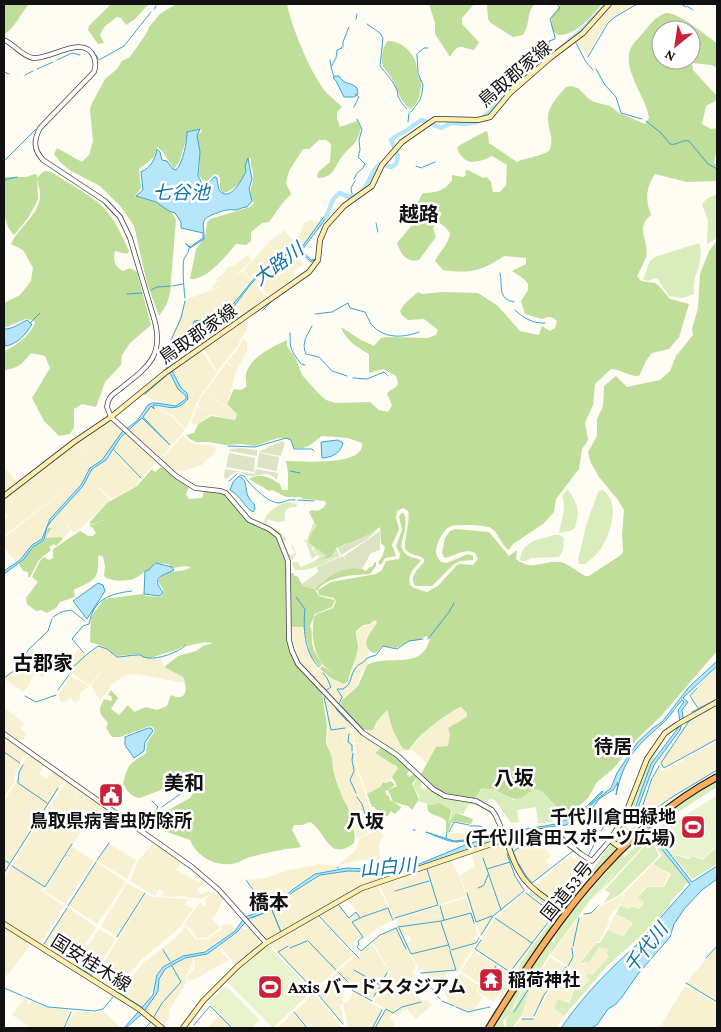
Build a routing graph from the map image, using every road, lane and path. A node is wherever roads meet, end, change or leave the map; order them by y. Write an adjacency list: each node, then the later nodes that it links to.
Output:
1 (610, 4): 3 (main road, 鳥取郡家線)
2 (4, 40): 3 (street)
3 (111, 417): 4 (main road, 鳥取郡家線); 8 (street)
4 (4, 496)
5 (717, 702): 9 (main road)
6 (4, 734): 13 (street)
7 (717, 777): 10 (highway, 国道53号)
8 (506, 837): 9 (street); 11 (main road); 13 (main road)
9 (610, 840): 10 (main road)
10 (622, 849): 11 (highway, 国道53号)
11 (567, 913): 16 (highway, 国道53号)
12 (4, 924): 14 (main road, 国安桂木線)
13 (266, 943): 15 (main road)
14 (162, 1028)
15 (182, 1028)
16 (489, 1028)

